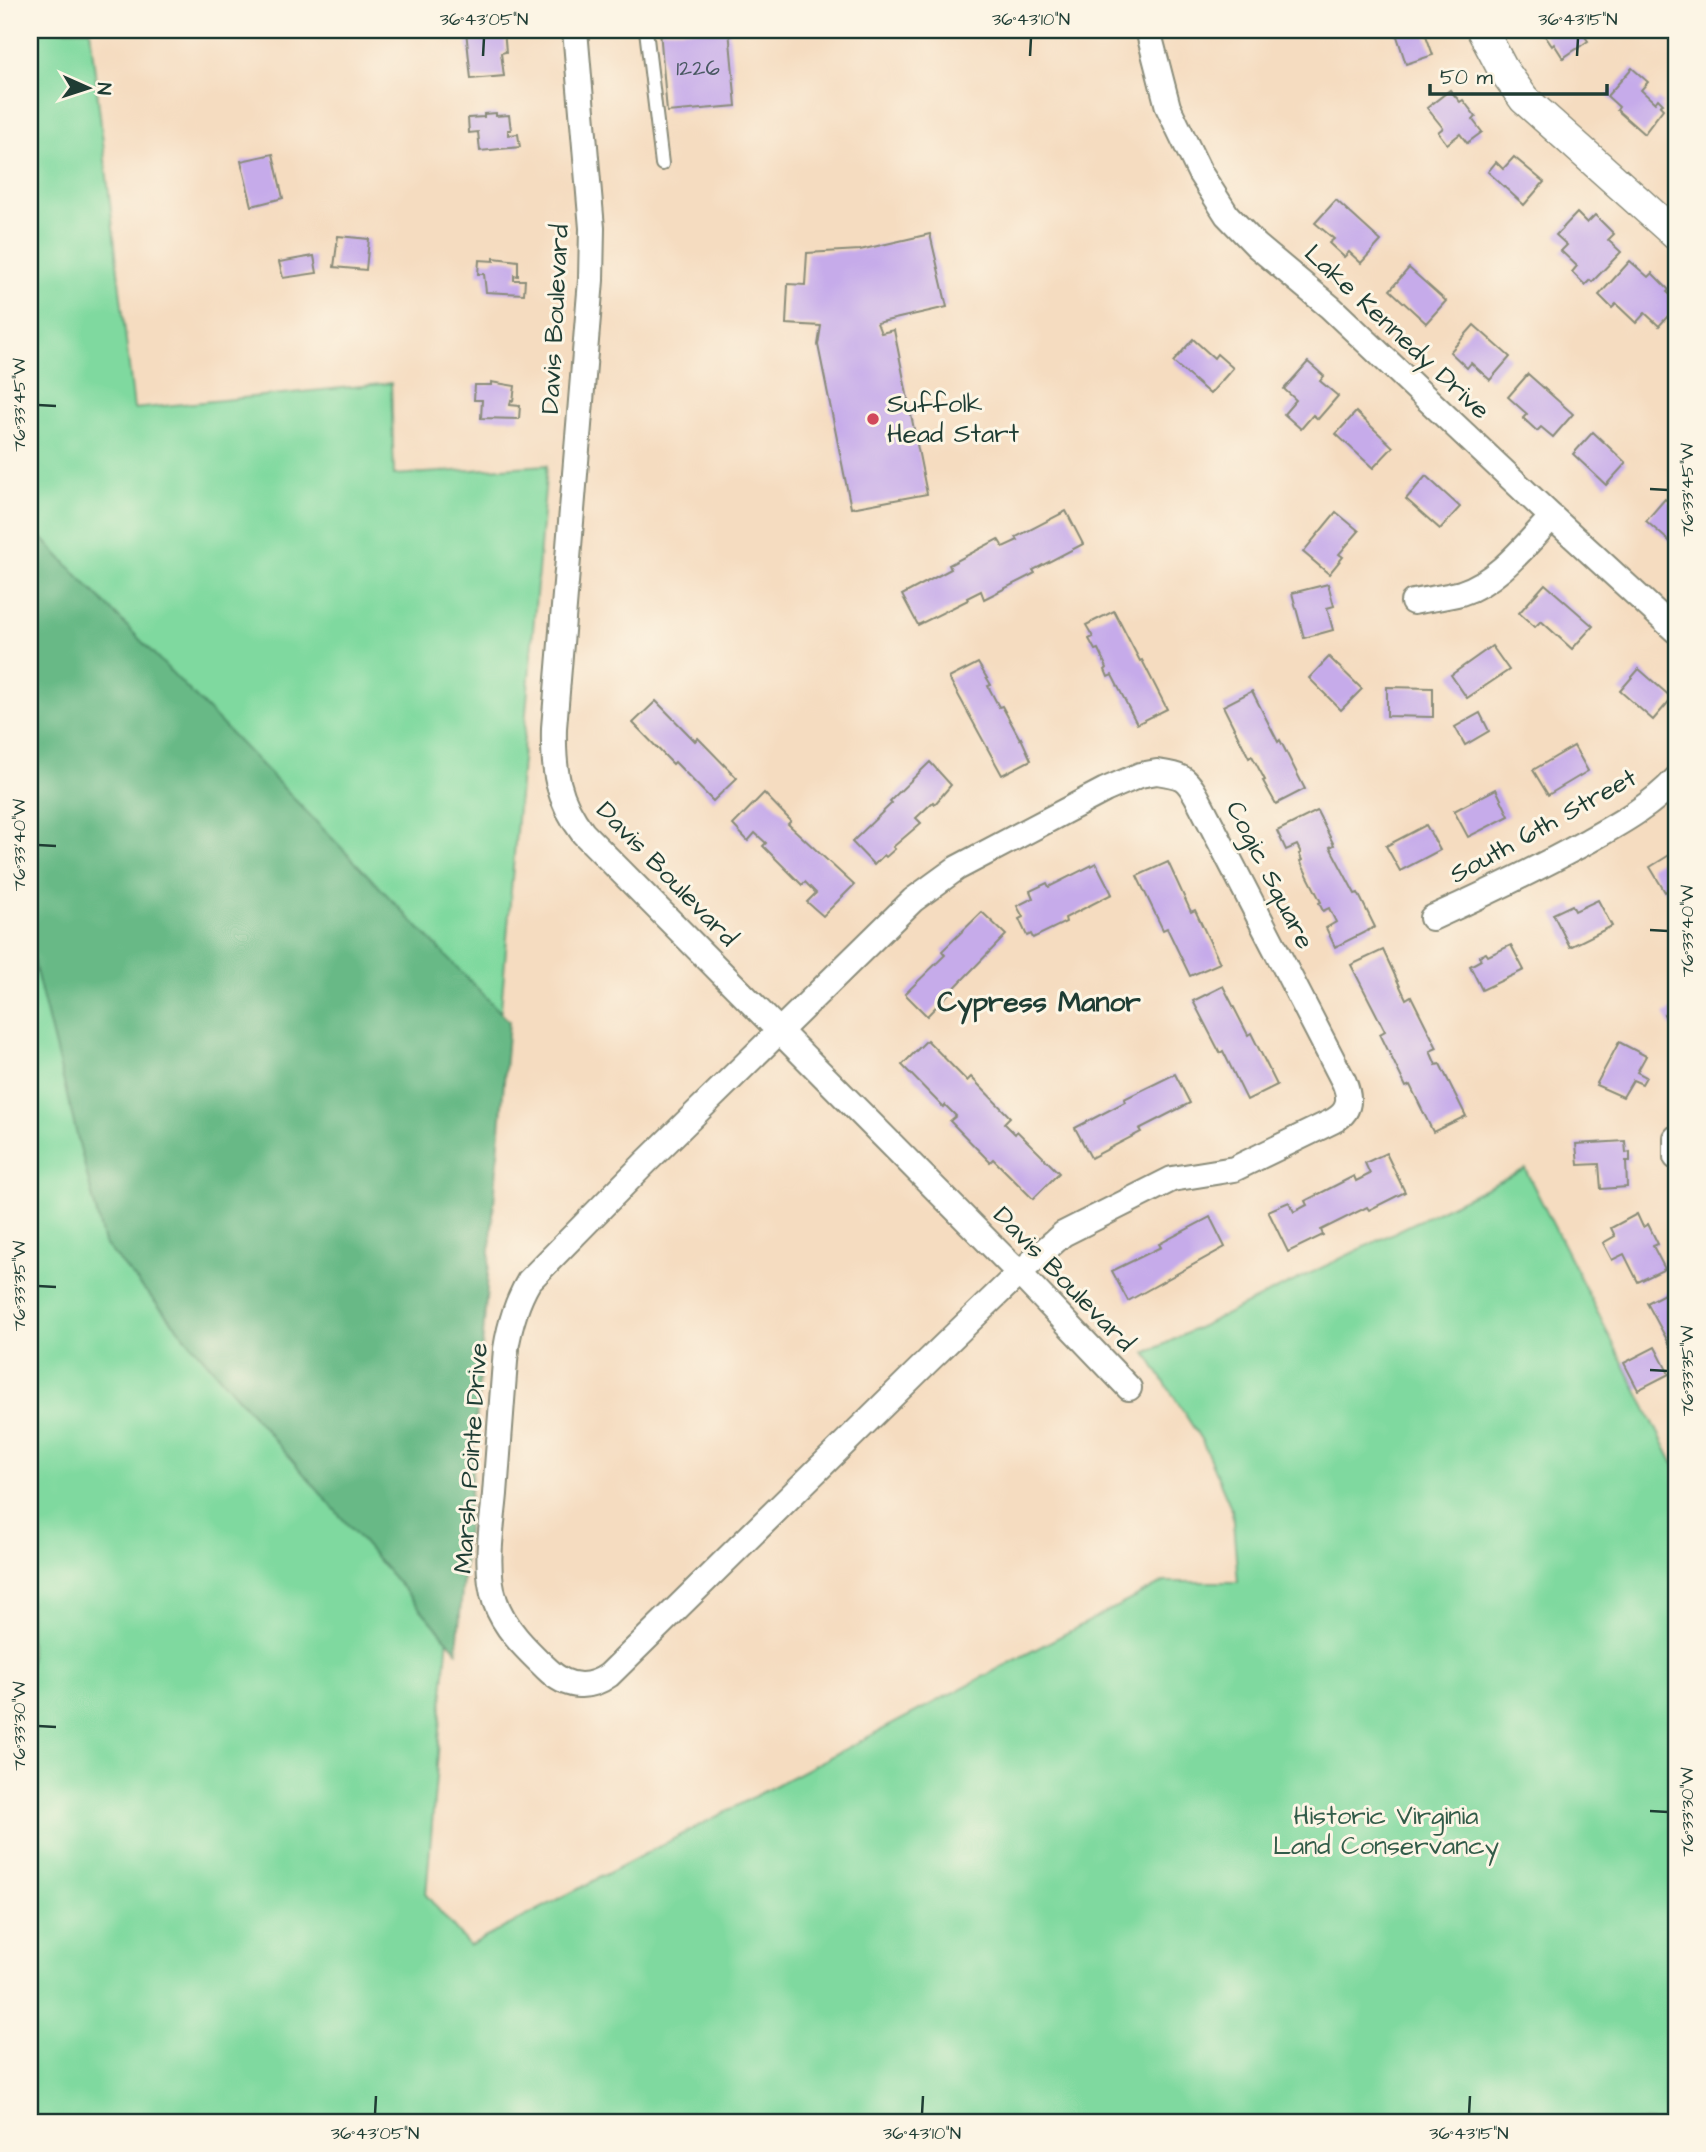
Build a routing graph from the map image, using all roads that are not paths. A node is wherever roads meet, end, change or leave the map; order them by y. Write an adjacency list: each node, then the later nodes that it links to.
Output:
1 (575, 30): 12 (street, Davis Boulevard)
2 (646, 30): 5 (lane)
3 (1148, 30): 7 (street, Lake Kennedy Drive)
4 (1482, 30): 6 (street)
5 (662, 164)
6 (1676, 235)
7 (1552, 517): 8 (street); 9 (street, Lake Kennedy Drive)
8 (1413, 602)
9 (1676, 631)
10 (1676, 779): 11 (street, South 6th Street)
11 (1432, 918)
12 (779, 1033): 15 (street, Davis Boulevard); 15 (street, Cogic Square); 15 (street, Marsh Pointe Drive)
13 (1676, 1138): 14 (street)
14 (1676, 1157)
15 (1019, 1273): 16 (street, Davis Boulevard)
16 (1129, 1388)

